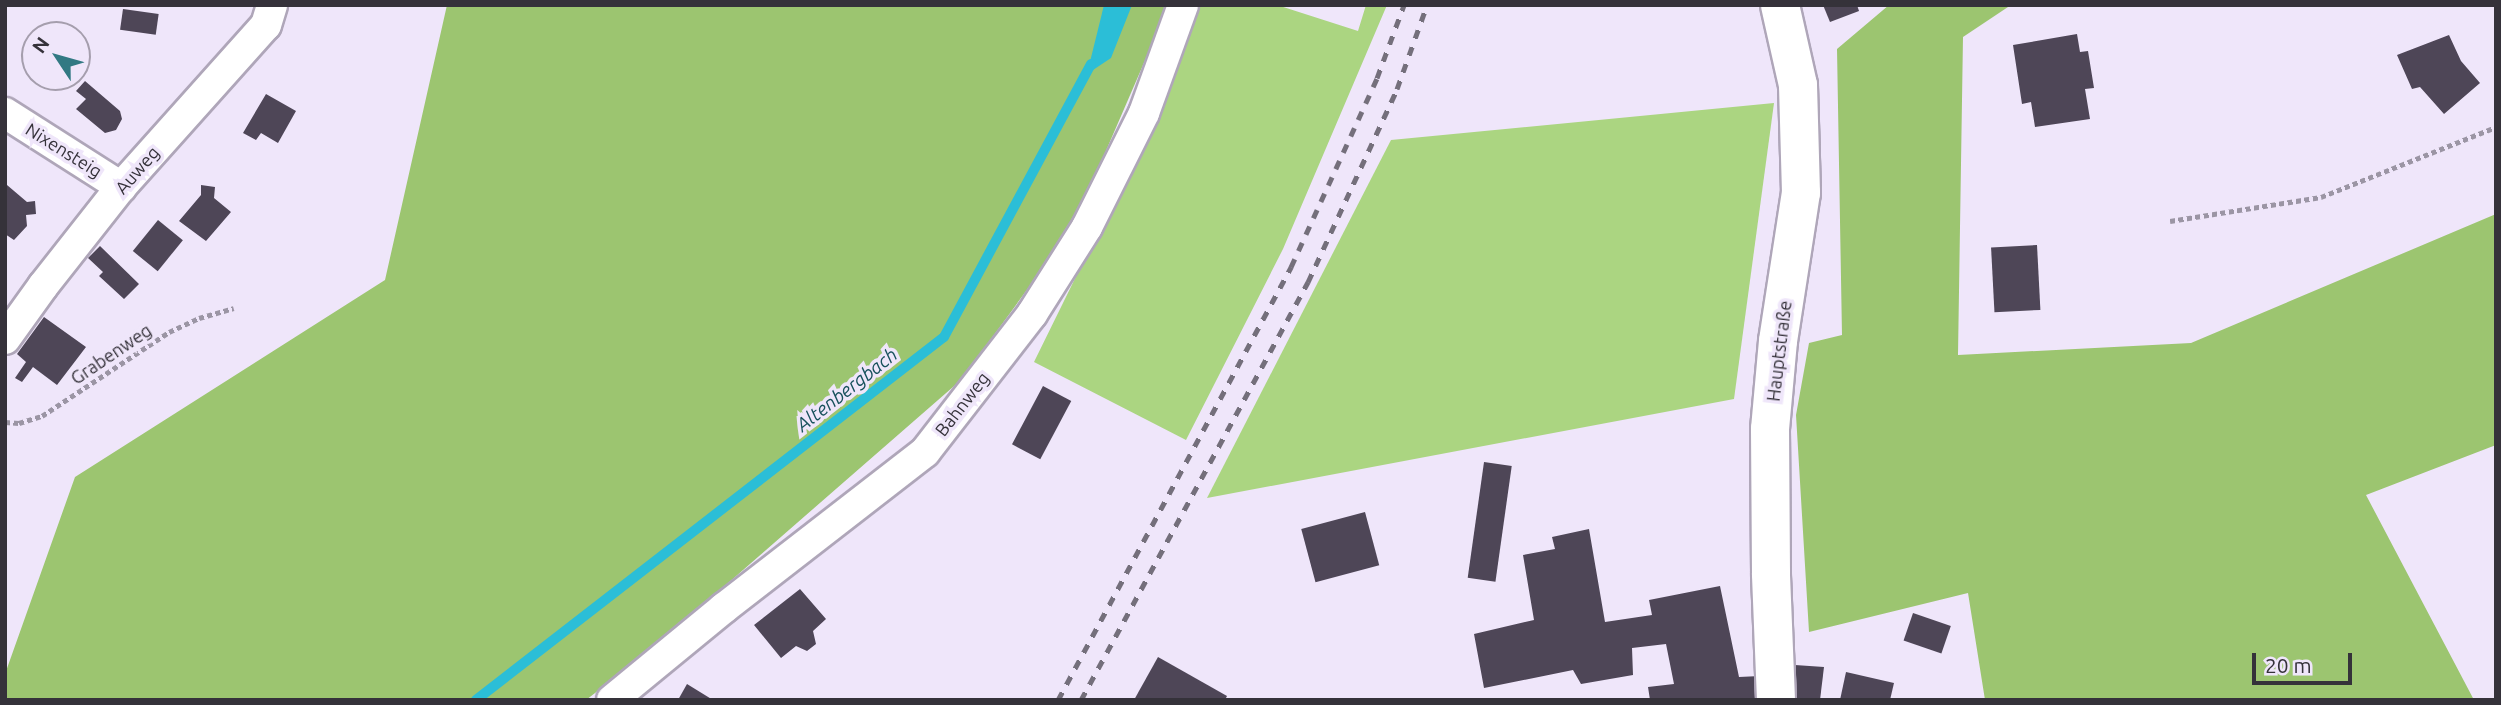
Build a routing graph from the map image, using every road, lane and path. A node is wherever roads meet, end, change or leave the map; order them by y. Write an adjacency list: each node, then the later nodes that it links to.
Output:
1 (272, 5): 6 (street, Auweg)
2 (1183, 5): 11 (street, Bahnweg)
3 (1780, 5): 12 (main road, Hauptstraße)
4 (5, 113): 6 (street, Nixensteig)
5 (2496, 127): 7 (path)
6 (121, 187): 9 (street, Auweg)
7 (2170, 221)
8 (233, 308): 10 (path, Grabenweg)
9 (5, 339)
10 (5, 422)
11 (612, 700)
12 (1776, 700)

